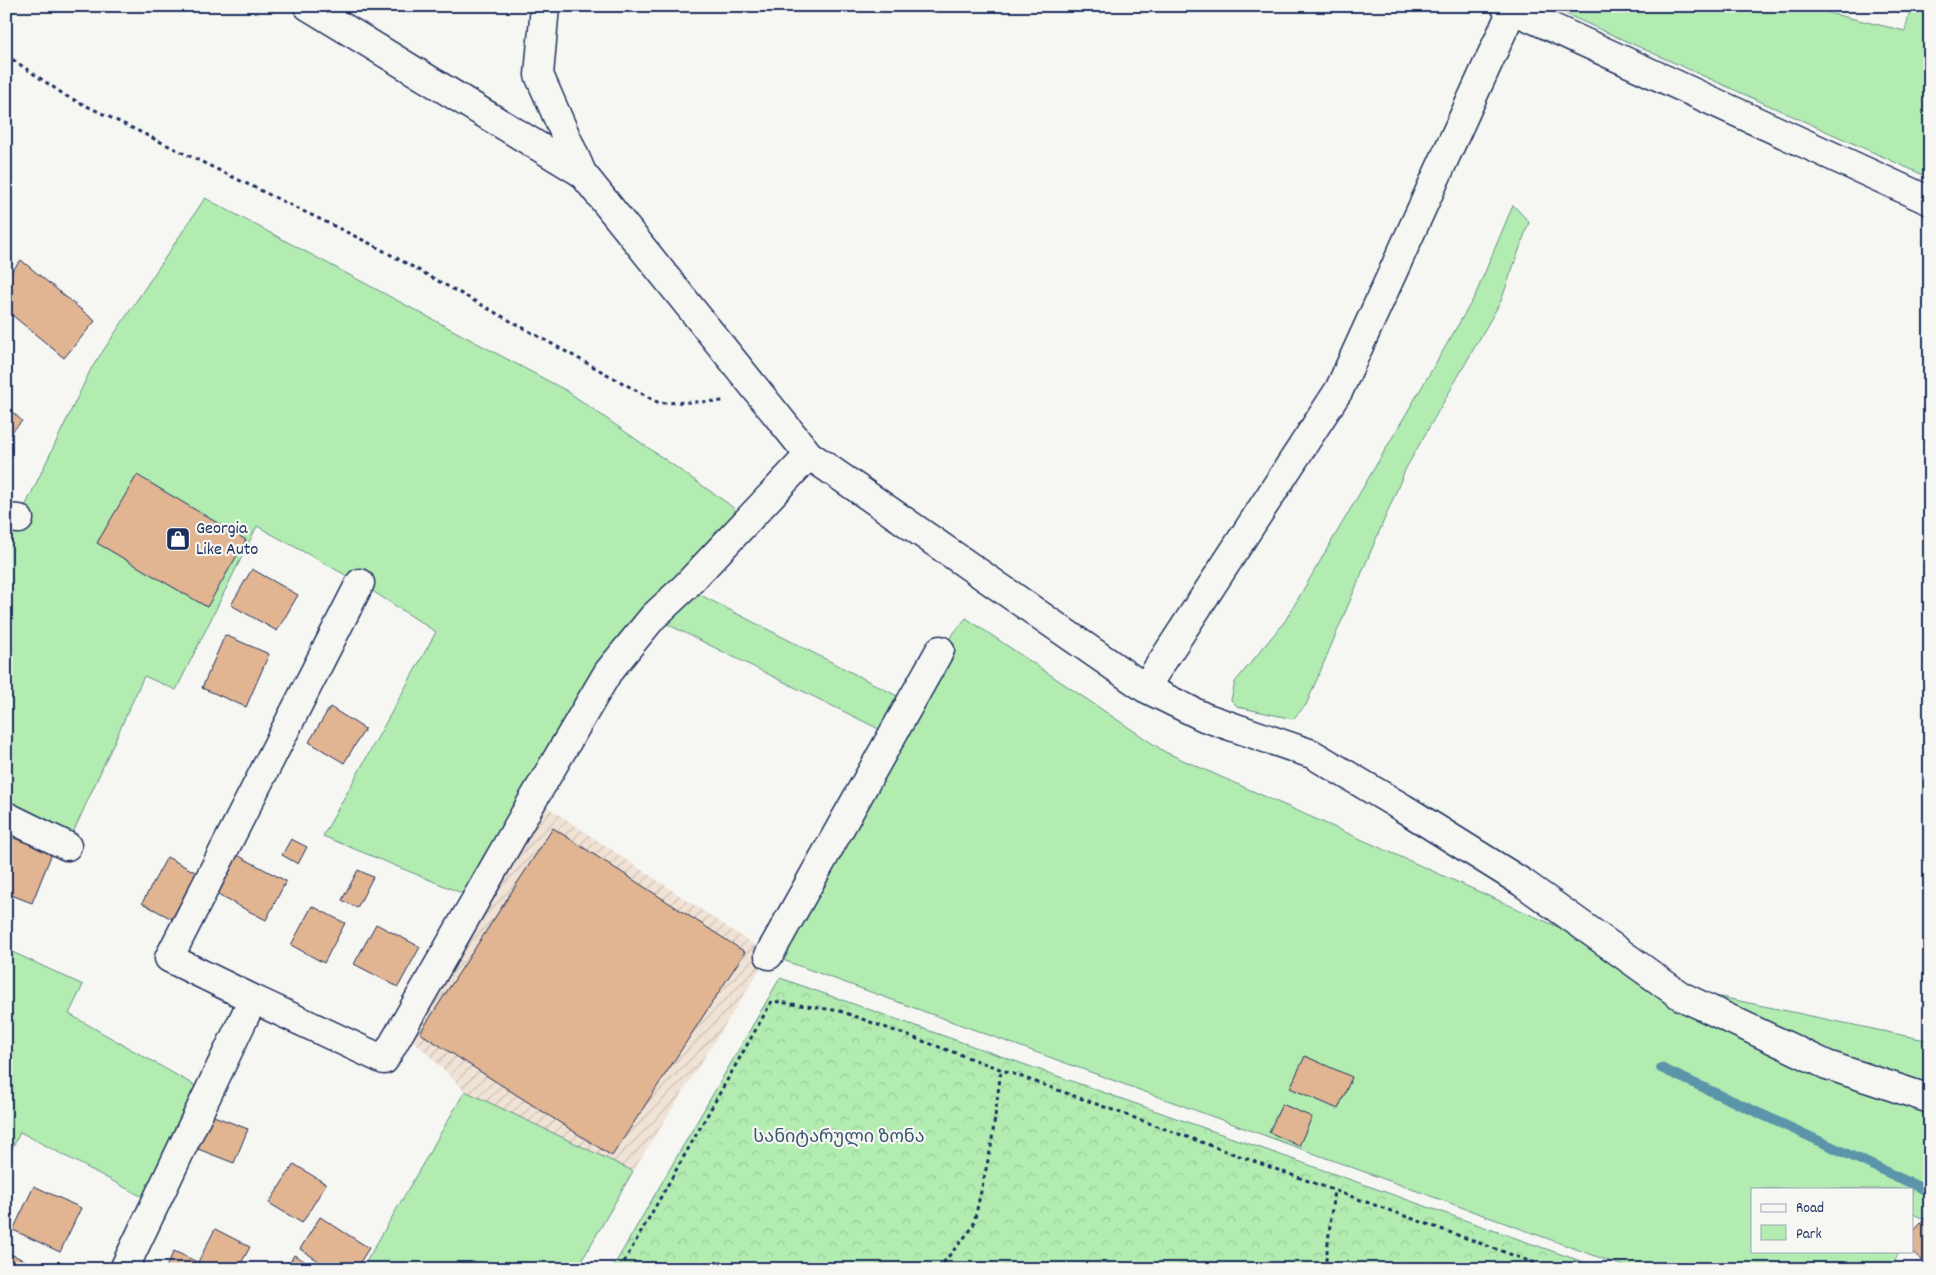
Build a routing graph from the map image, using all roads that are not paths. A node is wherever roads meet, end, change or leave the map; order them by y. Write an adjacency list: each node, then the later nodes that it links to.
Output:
1 (308, 6): 4 (street)
2 (545, 6): 4 (street)
3 (1510, 7): 5 (street); 9 (street)
4 (582, 174): 6 (street)
5 (1930, 201)
6 (809, 455): 9 (street); 13 (street)
7 (360, 583): 13 (street)
8 (940, 650): 12 (street)
9 (1145, 688): 14 (street)
10 (6, 816): 11 (street)
11 (67, 846)
12 (769, 955)
13 (253, 999): 15 (street)
14 (1930, 1099)
15 (124, 1269)

